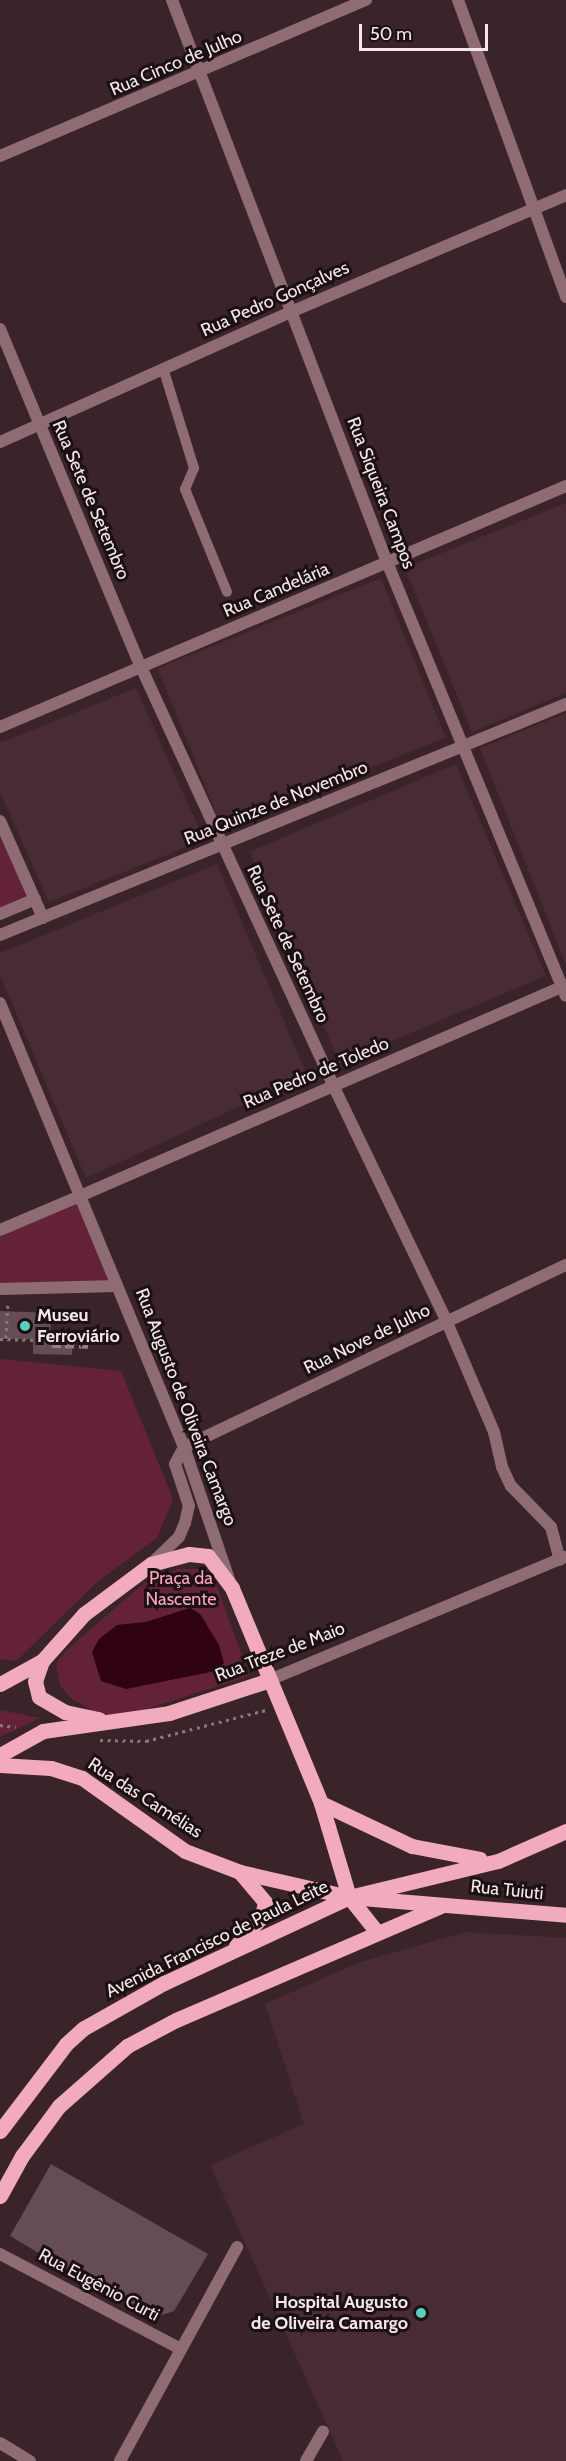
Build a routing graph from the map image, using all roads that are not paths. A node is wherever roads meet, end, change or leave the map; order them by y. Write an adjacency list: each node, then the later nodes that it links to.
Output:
1 (172, 0): 4 (street, Rua Siqueira Campos)
2 (366, 0): 4 (street, Rua Cinco de Julho)
3 (458, 0): 7 (street)
4 (202, 73): 5 (street, Rua Cinco de Julho); 9 (street, Rua Siqueira Campos)
5 (0, 156)
6 (566, 195): 7 (street, Rua Pedro Gonçalves)
7 (532, 208): 8 (street); 9 (street, Rua Pedro Gonçalves)
8 (566, 297)
9 (293, 311): 11 (street, Rua Pedro Gonçalves); 15 (street, Rua Siqueira Campos)
10 (0, 329): 12 (street, Rua Sete de Setembro)
11 (163, 368): 12 (street, Rua Pedro Gonçalves); 16 (lane)
12 (40, 425): 13 (street, Rua Pedro Gonçalves); 17 (street, Rua Sete de Setembro)
13 (0, 442)
14 (566, 486): 15 (street, Rua Candelária)
15 (387, 562): 17 (street, Rua Candelária); 20 (street, Rua Siqueira Campos)
16 (228, 592)
17 (141, 667): 19 (street, Rua Candelária); 22 (street, Rua Sete de Setembro)
18 (566, 704): 20 (street, Rua Quinze de Novembro)
19 (0, 728)
20 (462, 746): 22 (street, Rua Quinze de Novembro); 27 (street, Rua Siqueira Campos)
21 (0, 821): 23 (street)
22 (222, 844): 25 (street, Rua Quinze de Novembro); 29 (street, Rua Sete de Setembro)
23 (35, 899): 24 (street); 25 (street)
24 (0, 914)
25 (43, 918): 26 (street, Rua Quinze de Novembro)
26 (0, 935)
27 (565, 989): 29 (street, Rua Pedro de Toledo)
28 (0, 1003): 30 (street, Rua Augusto de Oliveira Camargo)
29 (333, 1085): 30 (street, Rua Pedro de Toledo); 35 (street, Rua Sete de Setembro)
30 (80, 1196): 31 (street, Rua Pedro de Toledo); 33 (street, Rua Augusto de Oliveira Camargo)
31 (0, 1230)
32 (566, 1265): 35 (street, Rua Nove de Julho)
33 (117, 1286): 34 (street); 36 (street, Rua Augusto de Oliveira Camargo)
34 (4, 1289)
35 (446, 1320): 36 (street, Rua Nove de Julho); 37 (street, Rua Sete de Setembro)
36 (184, 1447): 38 (street); 39 (street, Rua Augusto de Oliveira Camargo)
37 (563, 1558): 41 (street, Rua Treze de Maio)
38 (151, 1564): 39 (main road); 40 (main road)
39 (232, 1588): 41 (main road, Rua Augusto de Oliveira Camargo)
40 (42, 1661): 42 (main road); 43 (main road)
41 (267, 1681): 43 (main road, Rua Treze de Maio); 46 (main road, Rua Augusto de Oliveira Camargo)
42 (0, 1684)
43 (110, 1722): 44 (main road, Rua Treze de Maio)
44 (0, 1755)
45 (0, 1765): 49 (main road, Rua das Camélias)
46 (321, 1803): 48 (main road); 50 (main road, Rua Augusto de Oliveira Camargo)
47 (566, 1831): 48 (main road, Avenida Francisco de Paula Leite)
48 (498, 1861): 50 (main road, Avenida Francisco de Paula Leite)
49 (240, 1872): 50 (main road, Rua das Camélias); 54 (main road)
50 (349, 1897): 51 (main road, Rua das Camélias); 53 (main road); 54 (main road, Avenida Francisco de Paula Leite)
51 (444, 1904): 52 (main road, Rua Tuiuti); 53 (main road)
52 (566, 1915)
53 (376, 1931): 58 (main road)
54 (234, 1949): 55 (main road, Avenida Francisco de Paula Leite)
55 (26, 2100): 56 (main road, Avenida Francisco de Paula Leite); 57 (main road)
56 (0, 2131)
57 (0, 2141)
58 (0, 2196)
59 (237, 2247): 61 (street)
60 (0, 2253): 61 (street, Rua Eugênio Curti)
61 (181, 2349): 65 (street)
62 (323, 2432): 66 (street)
63 (0, 2444): 64 (street)
64 (30, 2461)
65 (120, 2461)
66 (306, 2461)

